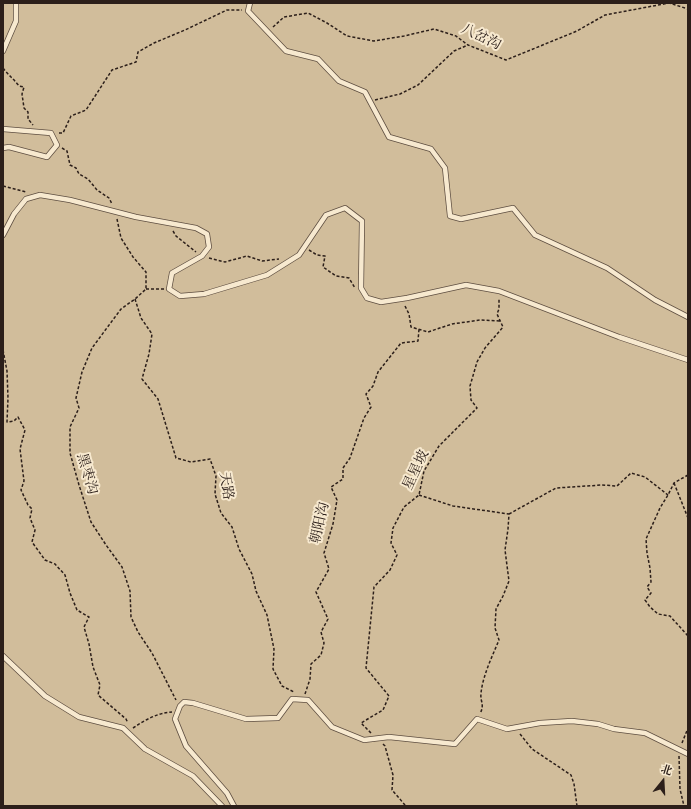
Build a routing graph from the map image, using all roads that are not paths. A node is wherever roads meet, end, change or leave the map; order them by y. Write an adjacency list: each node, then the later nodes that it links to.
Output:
1 (16, 3): 3 (lane)
2 (250, 3): 7 (lane)
3 (3, 51)
4 (3, 129): 5 (lane)
5 (3, 148)
6 (3, 235): 8 (lane)
7 (688, 317)
8 (688, 360)
9 (3, 656): 11 (lane)
10 (688, 754): 12 (lane)
11 (222, 806)
12 (234, 806)

